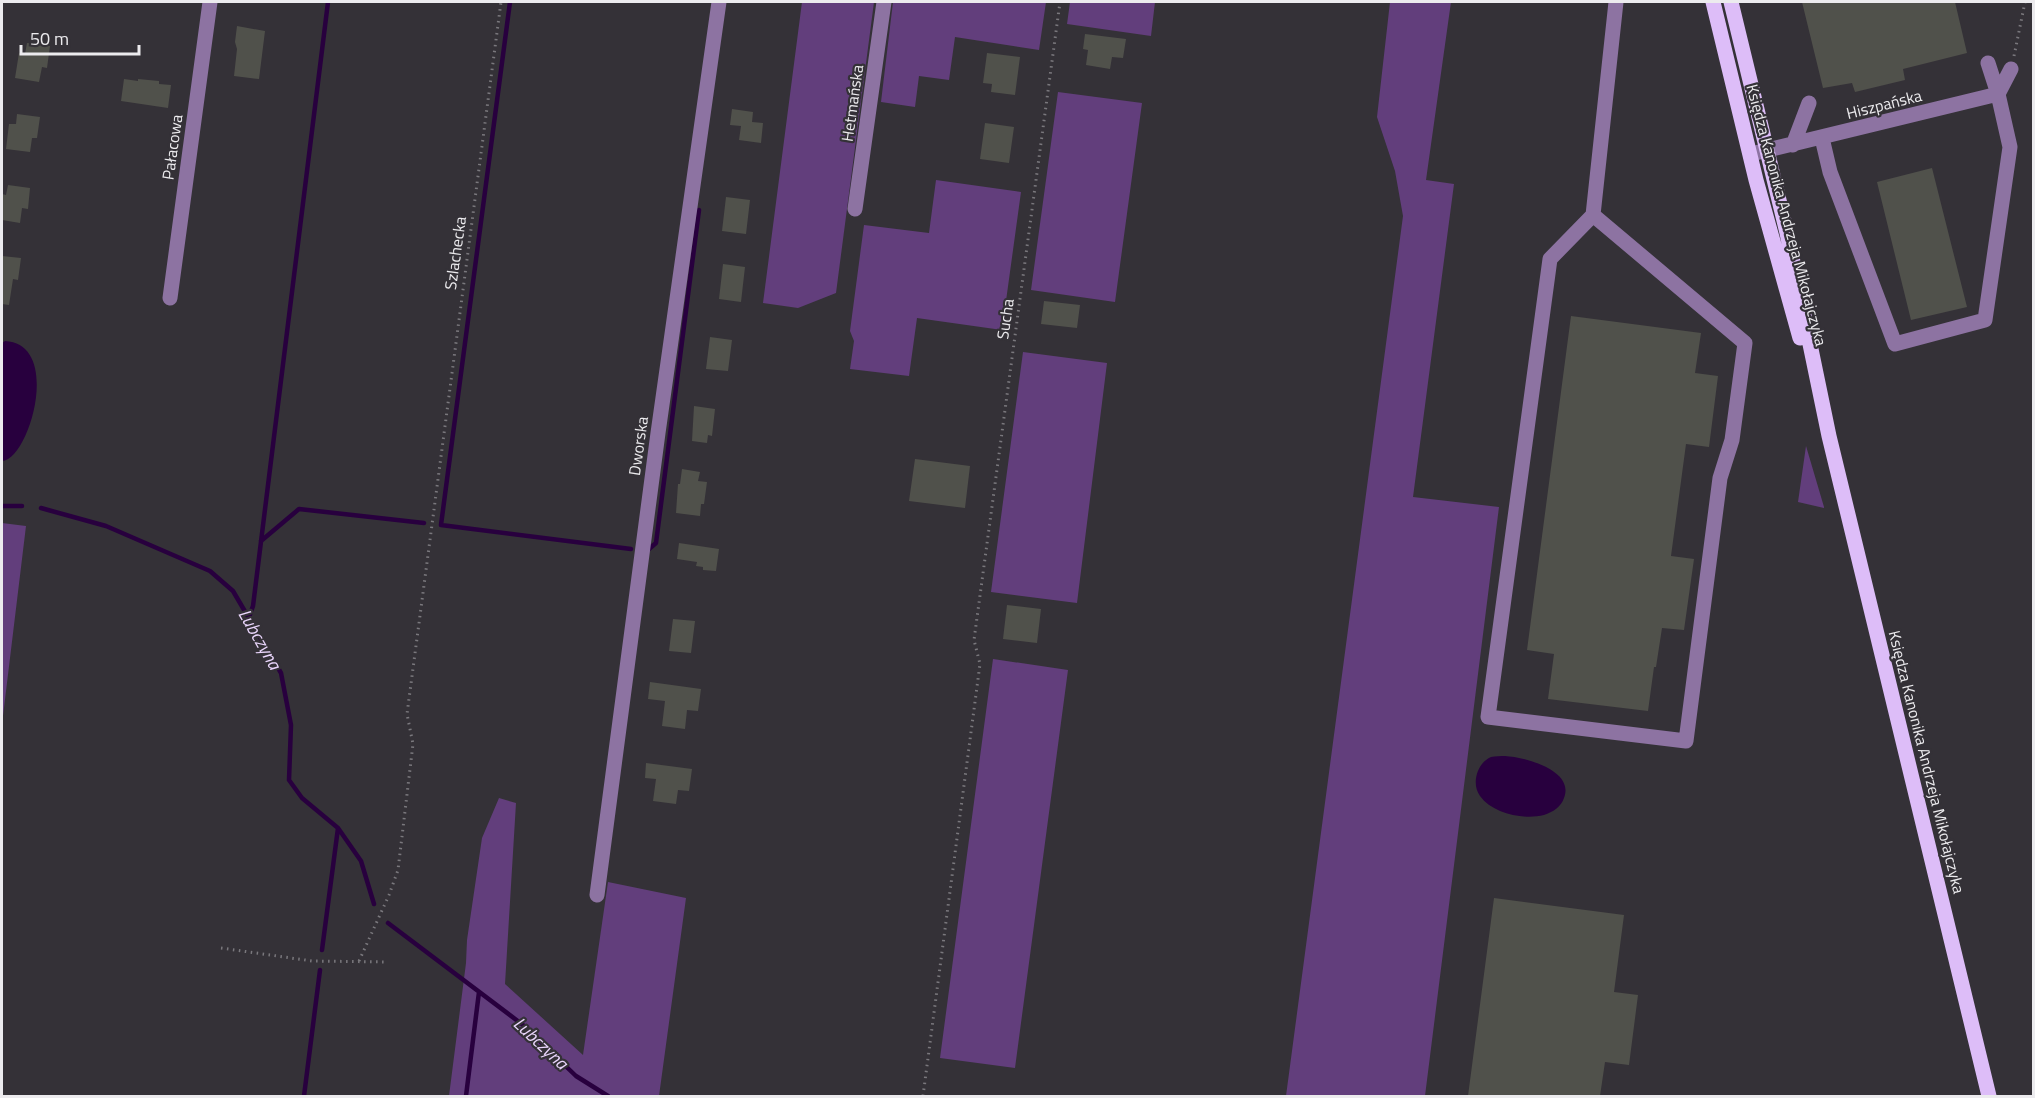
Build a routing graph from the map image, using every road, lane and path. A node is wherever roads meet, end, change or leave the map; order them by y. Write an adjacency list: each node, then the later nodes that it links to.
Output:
1 (210, 2): 20 (street, Pałacowa)
2 (501, 2): 24 (path, Szlachecka)
3 (718, 2): 22 (street, Dworska)
4 (884, 2): 18 (street, Hetmańska)
5 (1059, 2): 26 (path, Sucha)
6 (1616, 2): 19 (street)
7 (1713, 2): 17 (main road, Księdza Kanonika Andrzeja Mikołajczyka)
8 (1731, 2): 16 (main road, Księdza Kanonika Andrzeja Mikołajczyka)
9 (2025, 2): 11 (path)
10 (1988, 63): 12 (street)
11 (2011, 69): 12 (street)
12 (1998, 94): 14 (street, Hiszpańska); 14 (street)
13 (1809, 103): 15 (street)
14 (1822, 138): 15 (street, Hiszpańska)
15 (1793, 145): 16 (street, Hiszpańska)
16 (1767, 151): 17 (street, Hiszpańska); 21 (main road, Księdza Kanonika Andrzeja Mikołajczyka)
17 (1751, 154): 21 (main road, Księdza Kanonika Andrzeja Mikołajczyka)
18 (855, 209)
19 (1593, 215): 19 (street)
20 (170, 298)
21 (1829, 436): 27 (main road, Księdza Kanonika Andrzeja Mikołajczyka)
22 (597, 895)
23 (221, 948): 24 (path)
24 (358, 962): 25 (path)
25 (387, 962)
26 (922, 1096)
27 (1989, 1096)

